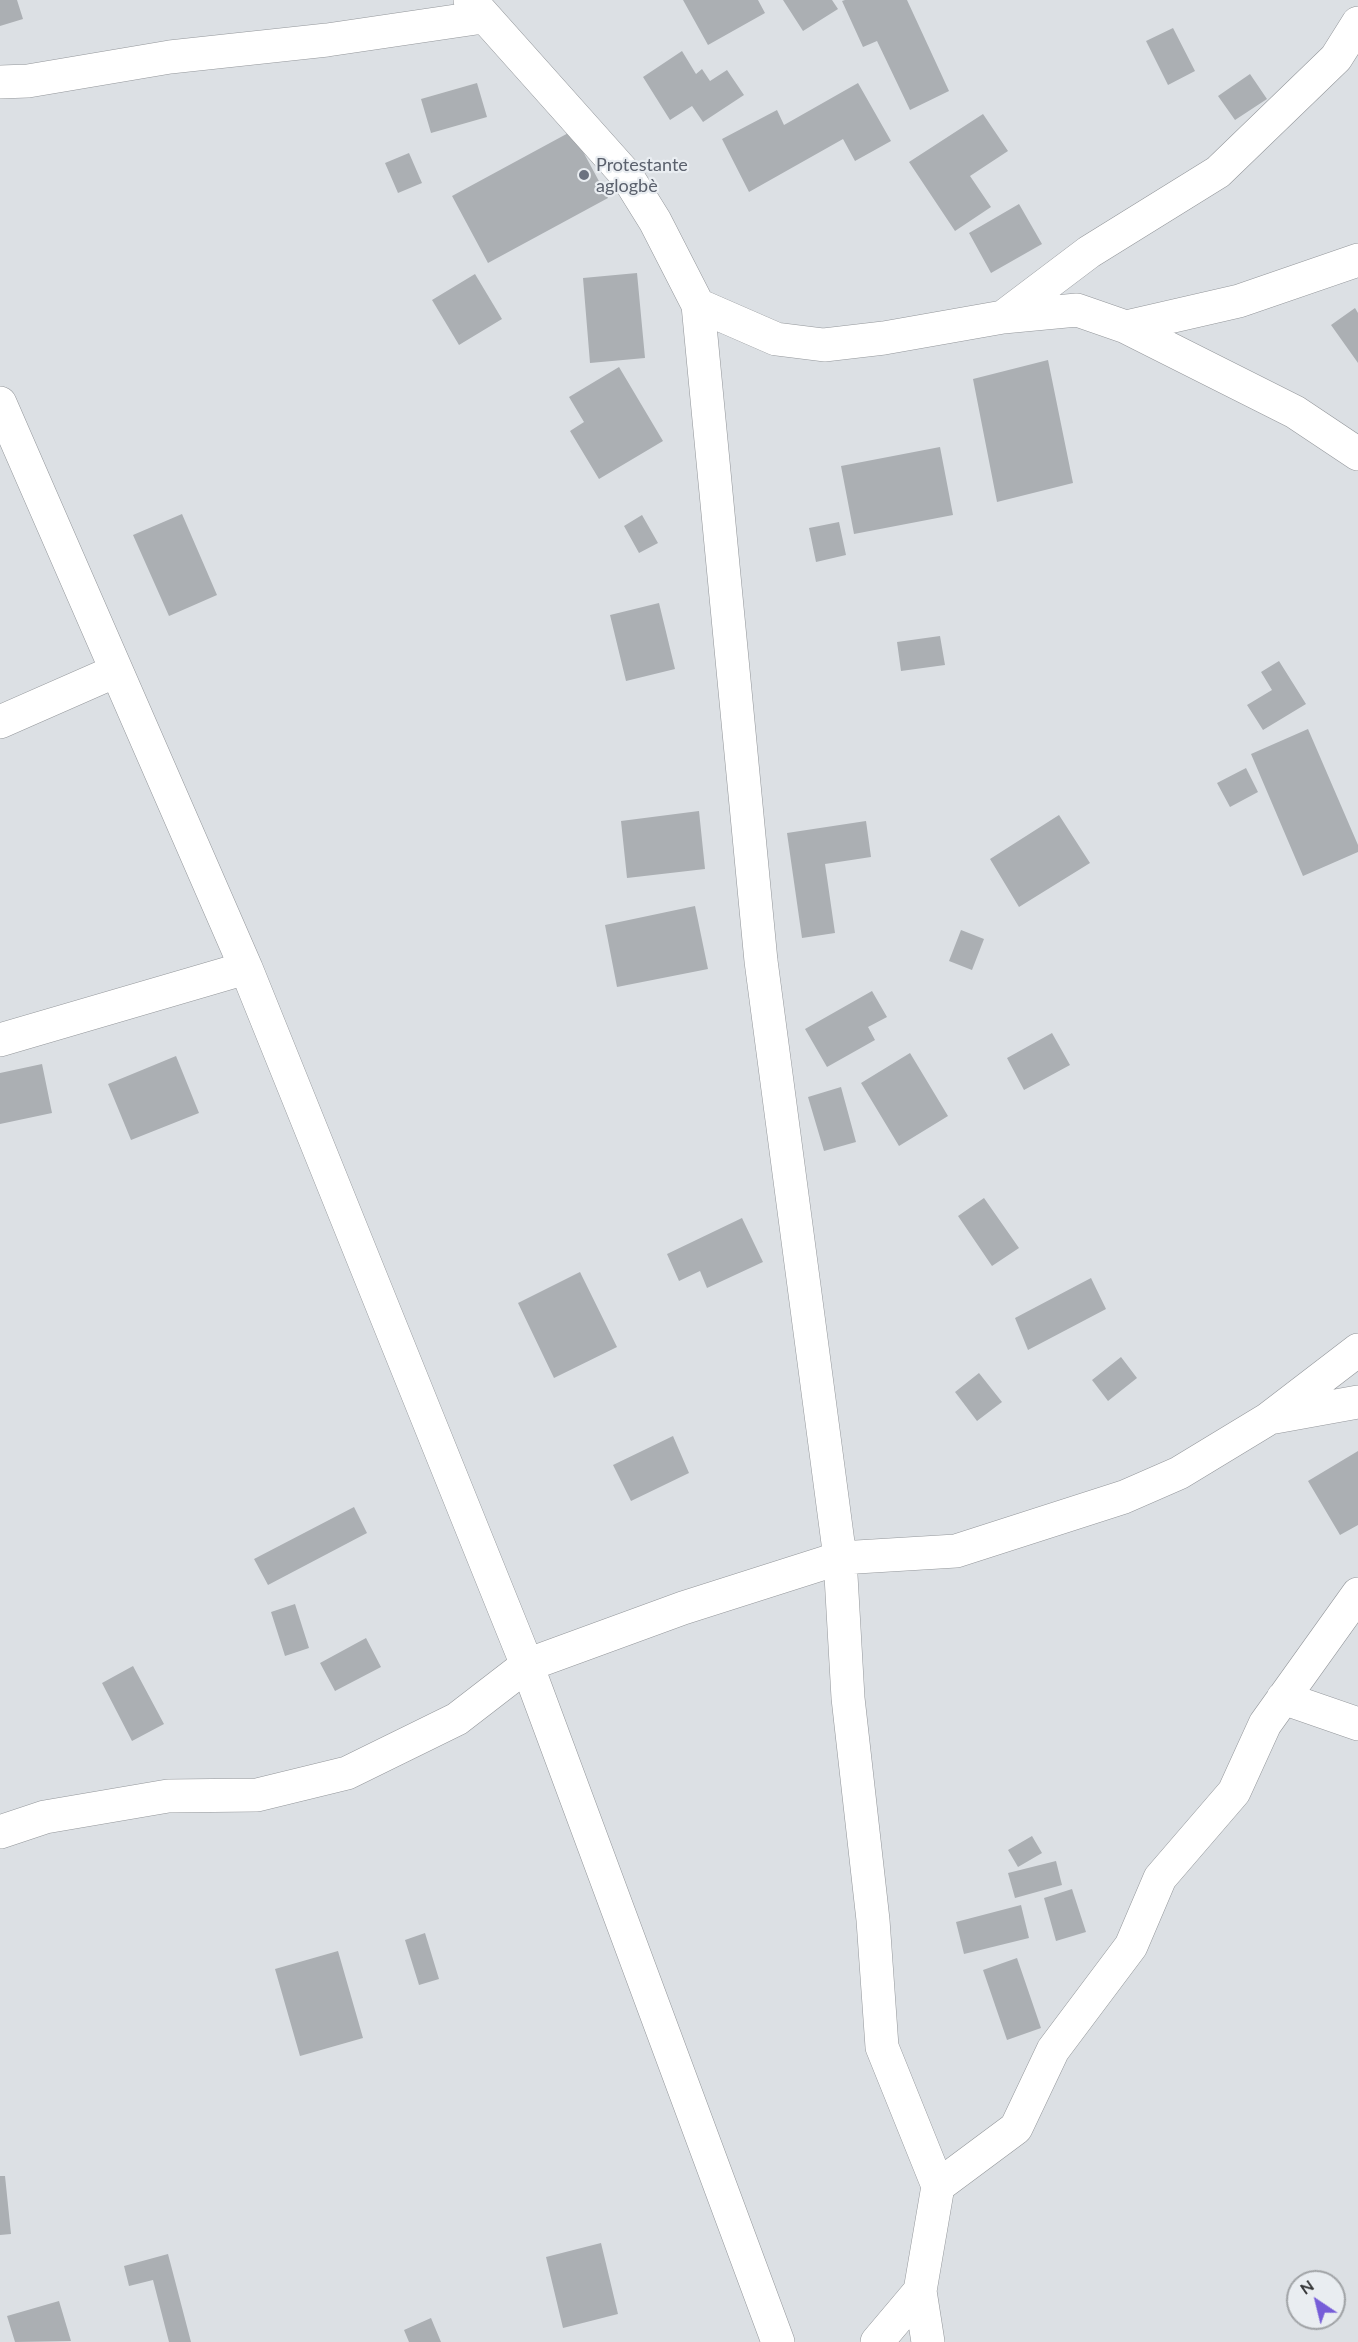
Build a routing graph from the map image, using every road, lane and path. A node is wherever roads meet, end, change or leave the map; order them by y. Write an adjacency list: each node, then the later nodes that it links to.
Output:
1 (477, 8): 3 (street); 5 (street)
2 (1358, 23): 6 (street)
3 (0, 82)
4 (1357, 263): 7 (street)
5 (698, 305): 6 (street); 17 (street)
6 (1003, 317): 7 (street)
7 (1126, 327): 9 (street)
8 (0, 403): 10 (street)
9 (1358, 454)
10 (116, 671): 11 (street); 12 (street)
11 (0, 722)
12 (246, 968): 13 (street); 19 (street)
13 (0, 1040)
14 (1358, 1350): 16 (street)
15 (1358, 1402): 16 (street)
16 (1268, 1419): 17 (street)
17 (840, 1558): 19 (street); 23 (street)
18 (1358, 1594): 20 (street)
19 (527, 1665): 22 (street); 25 (street)
20 (1283, 1698): 21 (street); 23 (street)
21 (1358, 1724)
22 (0, 1832)
23 (938, 2186): 24 (street)
24 (920, 2291): 26 (street); 27 (street)
25 (778, 2342)
26 (877, 2342)
27 (928, 2342)

